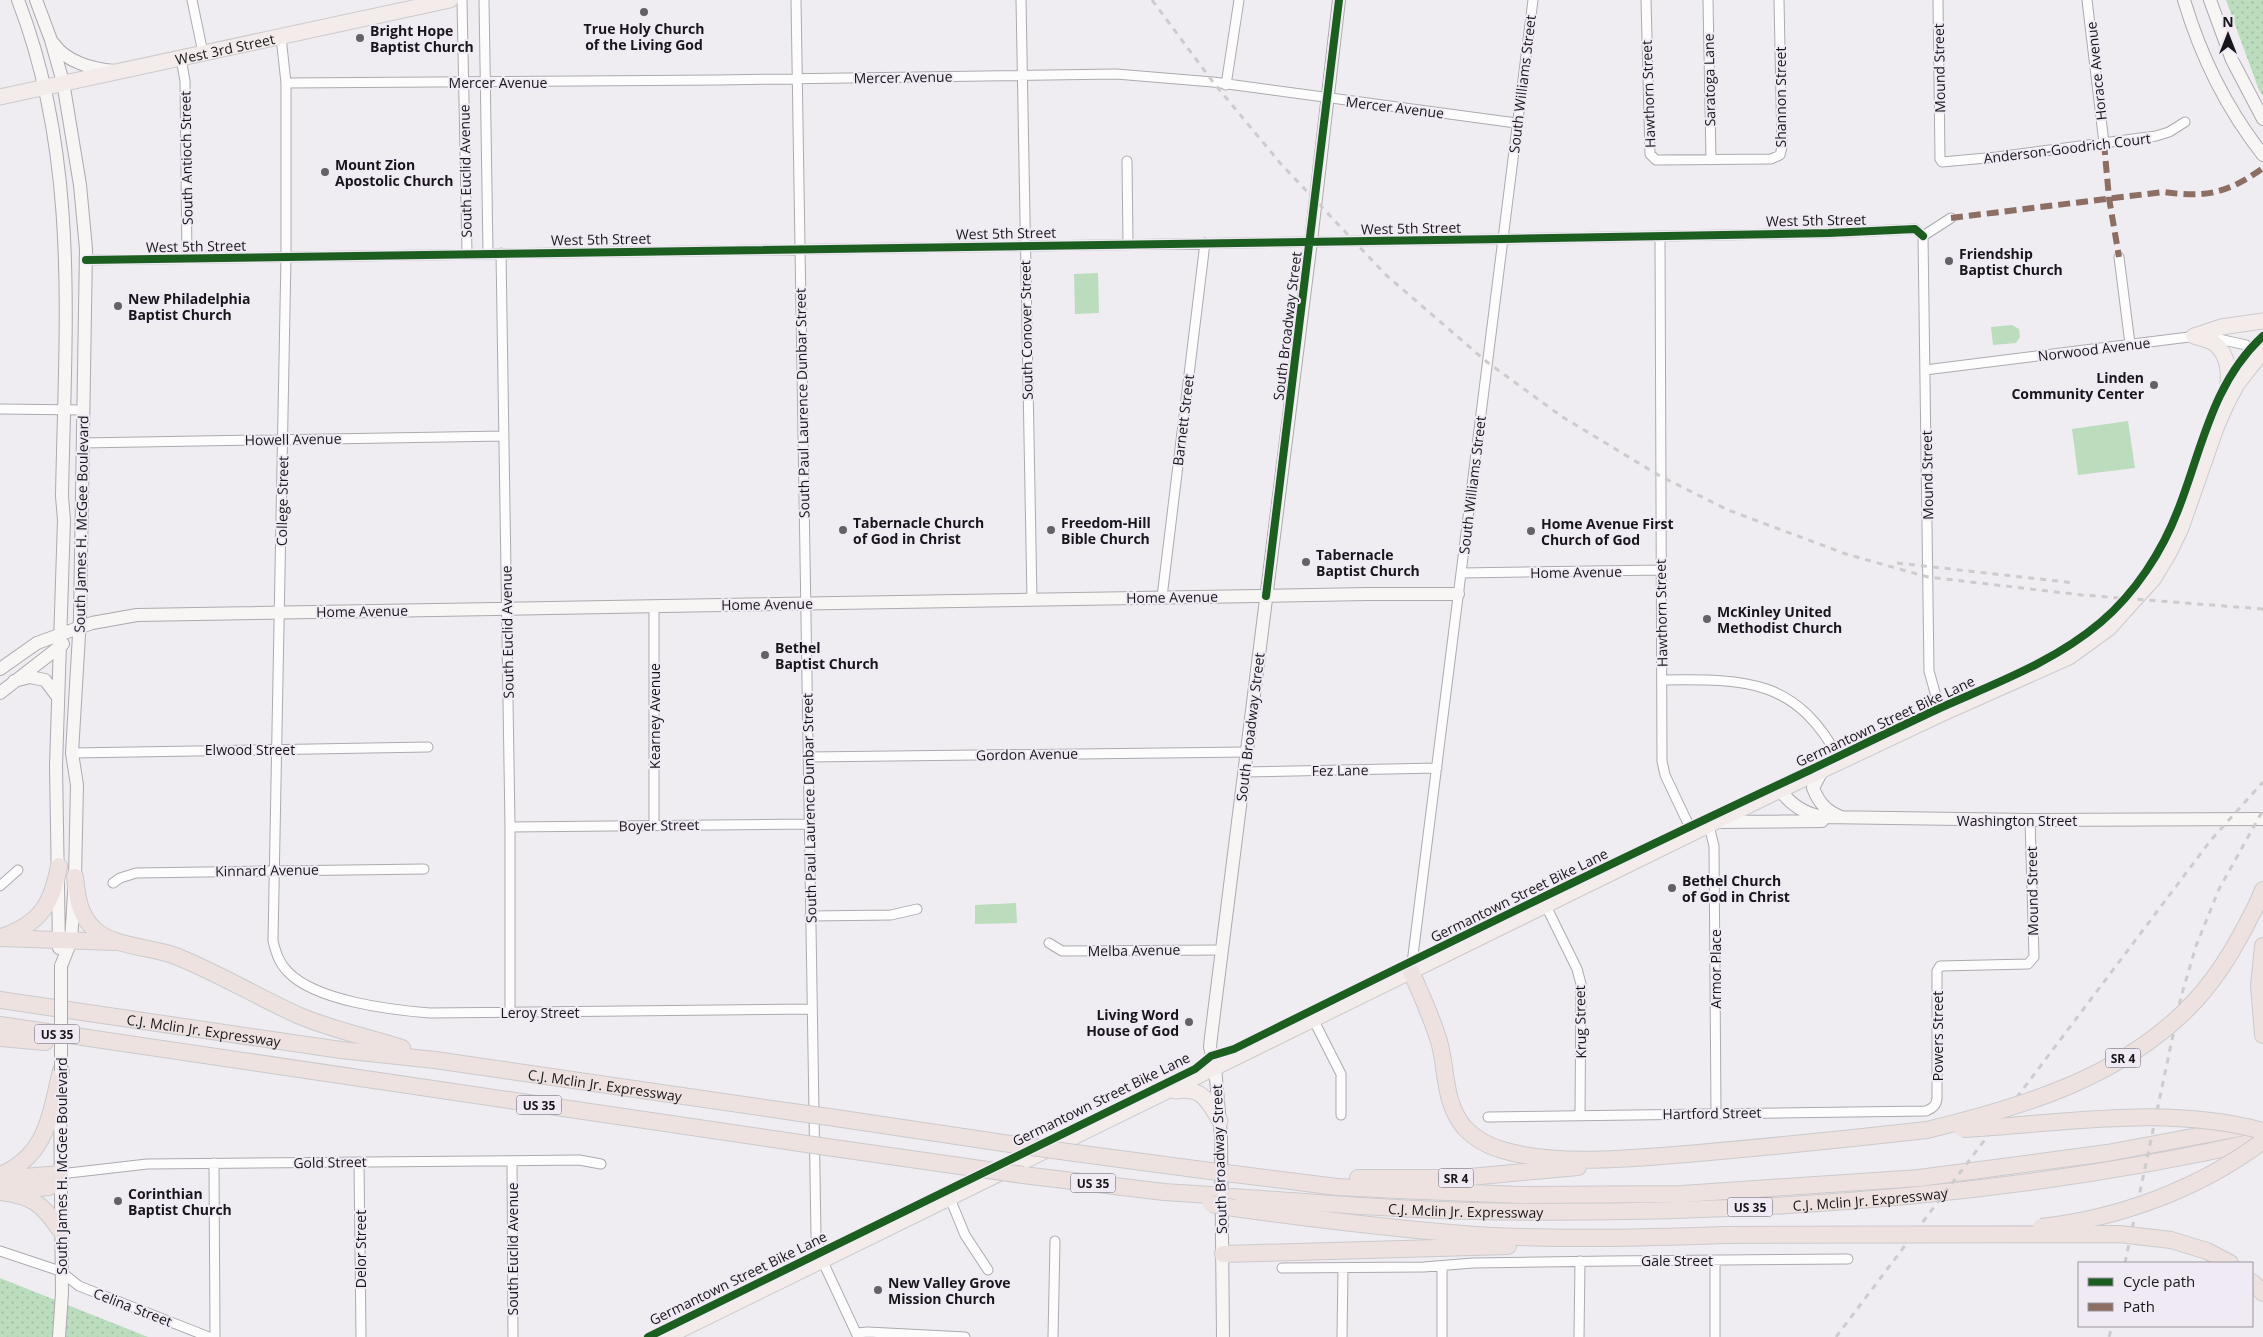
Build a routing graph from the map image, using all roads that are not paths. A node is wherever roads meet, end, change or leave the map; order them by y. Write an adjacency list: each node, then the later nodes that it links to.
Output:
1 (18, 0): 31 (street, South James H. McGee Boulevard)
2 (36, 0): 20 (street, South James H. McGee Boulevard)
3 (192, 0): 21 (street)
4 (450, 0): 19 (main road, West 3rd Street)
5 (462, 0): 27 (street, South Euclid Avenue)
6 (484, 0): 28 (street, South Euclid Avenue)
7 (796, 0): 25 (street, South Paul Laurence Dunbar Street)
8 (1021, 0): 24 (street, South Conover Street)
9 (1239, 0): 30 (street)
10 (1339, 0): 33 (street, South Broadway Street)
11 (1533, 0): 36 (street, South Williams Street)
12 (1646, 0): 39 (street, Hawthorn Street)
13 (1708, 0): 39 (street, Saratoga Lane)
14 (1779, 0): 39 (street, Shannon Street)
15 (1938, 0): 41 (street, Mound Street)
16 (2088, 0): 37 (street, Horace Avenue)
17 (2184, 0): 38 (street)
18 (2210, 0): 34 (street)
19 (281, 37): 21 (main road, West 3rd Street); 29 (street, College Street)
20 (51, 40): 23 (street); 26 (street, South James H. McGee Boulevard)
21 (204, 54): 22 (main road, West 3rd Street)
22 (181, 58): 23 (main road, West 3rd Street); 56 (street, South Antioch Street)
23 (119, 71): 26 (main road, West 3rd Street)
24 (1022, 75): 25 (street, Mercer Avenue); 30 (street, Mercer Avenue); 49 (street, South Conover Street)
25 (797, 79): 28 (street, Mercer Avenue); 50 (street, South Paul Laurence Dunbar Street)
26 (63, 82): 31 (main road, West 3rd Street); 57 (street, South James H. McGee Boulevard)
27 (463, 82): 28 (street, Mercer Avenue); 29 (street, Mercer Avenue); 51 (street, South Euclid Avenue)
28 (486, 82): 52 (street, South Euclid Avenue)
29 (286, 83): 54 (street, College Street)
30 (1226, 85): 33 (street, Mercer Avenue)
31 (44, 87): 32 (main road, West 3rd Street); 65 (street, South James H. McGee Boulevard)
32 (0, 97)
33 (1327, 99): 36 (street, Mercer Avenue); 46 (street, South Broadway Street)
34 (2263, 120)
35 (2185, 122): 37 (street, Anderson-Goodrich Court)
36 (1516, 123): 45 (street, South Williams Street)
37 (2104, 143): 41 (street, Anderson-Goodrich Court)
38 (2263, 155)
39 (1711, 160)
40 (1126, 161): 47 (street)
41 (1945, 163)
42 (1951, 218): 44 (street)
43 (1660, 236): 44 (street, West 5th Street); 45 (street, West 5th Street); 70 (street, Hawthorn Street)
44 (1923, 236): 62 (street, Mound Street)
45 (1503, 239): 46 (street, West 5th Street); 71 (street, South Williams Street)
46 (1310, 241): 48 (street, West 5th Street); 73 (street, South Broadway Street)
47 (1128, 243): 48 (street, West 5th Street); 49 (street, West 5th Street)
48 (1205, 243): 74 (street, Barnett Street)
49 (1024, 246): 50 (street, West 5th Street); 75 (street, South Conover Street)
50 (800, 249): 53 (street, West 5th Street); 76 (street, South Paul Laurence Dunbar Street)
51 (467, 253): 52 (street, West 5th Street); 54 (street, West 5th Street)
52 (488, 253): 53 (street, West 5th Street)
53 (501, 253): 67 (street, South Euclid Avenue)
54 (286, 256): 56 (street, West 5th Street); 68 (street, College Street)
55 (2119, 257): 60 (street)
56 (187, 258): 57 (street, West 5th Street)
57 (86, 260): 66 (street, South James H. McGee Boulevard)
58 (2263, 321): 59 (main road)
59 (2194, 336): 60 (street, Norwood Avenue); 61 (street, Norwood Avenue); 63 (main road)
60 (2130, 344): 62 (street, Norwood Avenue)
61 (2263, 352): 63 (main road)
62 (1925, 370): 87 (street, Mound Street)
63 (2226, 405): 87 (main road)
64 (0, 409): 65 (street)
65 (63, 410): 66 (street); 81 (street, South James H. McGee Boulevard)
66 (83, 410): 69 (street, South James H. McGee Boulevard)
67 (504, 436): 68 (street, Howell Avenue); 78 (street, South Euclid Avenue)
68 (283, 440): 69 (street, Howell Avenue); 79 (street, College Street)
69 (82, 442): 80 (street, South James H. McGee Boulevard)
70 (1661, 570): 71 (street, Home Avenue); 83 (street, Hawthorn Street)
71 (1461, 573): 72 (street, South Williams Street)
72 (1458, 594): 73 (street, Home Avenue); 94 (street, South Williams Street)
73 (1266, 596): 74 (street, Home Avenue); 90 (street, South Broadway Street)
74 (1162, 597): 75 (street, Home Avenue)
75 (1032, 600): 76 (street, Home Avenue)
76 (804, 604): 77 (street, Home Avenue); 92 (street, South Paul Laurence Dunbar Street)
77 (654, 606): 78 (street, Home Avenue); 104 (street, Kearney Avenue)
78 (506, 608): 79 (street, Home Avenue); 105 (street, South Euclid Avenue)
79 (280, 612): 80 (street, Home Avenue); 89 (street, College Street)
80 (78, 628): 81 (street); 91 (street, South James H. McGee Boulevard)
81 (59, 641): 82 (street); 84 (street); 86 (street, South James H. McGee Boulevard)
82 (0, 670)
83 (1662, 680): 93 (street); 106 (street, Hawthorn Street)
84 (12, 682): 85 (street); 86 (street)
85 (0, 693)
86 (57, 696): 107 (street, South James H. McGee Boulevard)
87 (1940, 714): 93 (main road)
88 (428, 747): 89 (street, Elwood Street)
89 (278, 749): 91 (street, Elwood Street); 110 (street, College Street)
90 (1247, 752): 92 (street, Gordon Avenue); 96 (street, South Broadway Street)
91 (72, 753): 111 (street, South James H. McGee Boulevard)
92 (808, 757): 102 (street, South Paul Laurence Dunbar Street)
93 (1841, 762): 95 (main road)
94 (1437, 768): 96 (street, Fez Lane); 126 (street, South Williams Street)
95 (1822, 771): 97 (main road); 98 (street)
96 (1244, 772): 123 (street, South Broadway Street)
97 (1780, 790): 98 (street, Washington Street); 103 (main road)
98 (1848, 818): 99 (street, Washington Street)
99 (1862, 819): 101 (street, Washington Street); 103 (street)
100 (2263, 819): 101 (street, Washington Street)
101 (2030, 820): 125 (street, Mound Street)
102 (809, 824): 104 (street, Boyer Street); 117 (street, South Paul Laurence Dunbar Street)
103 (1713, 824): 106 (main road); 140 (street, Armor Place)
104 (654, 826): 105 (street, Boyer Street)
105 (510, 827): 129 (street, South Euclid Avenue)
106 (1693, 834): 115 (main road)
107 (59, 866): 118 (highway); 119 (street, South James H. McGee Boulevard)
108 (424, 869): 110 (street, Kinnard Avenue)
109 (18, 870): 113 (street)
110 (276, 870): 112 (street, Kinnard Avenue); 124 (street, College Street)
111 (74, 877): 119 (street, South James H. McGee Boulevard); 120 (highway)
112 (113, 883)
113 (0, 886)
114 (2260, 896): 146 (highway, SR 4, bridge)
115 (1546, 906): 126 (main road); 142 (street, Krug Street)
116 (917, 909): 117 (street)
117 (810, 916): 128 (street, South Paul Laurence Dunbar Street)
118 (1, 938): 119 (highway)
119 (65, 941): 120 (highway); 137 (street, South James H. McGee Boulevard, bridge)
120 (121, 942): 135 (highway)
121 (1049, 943): 123 (street, Melba Avenue)
122 (2263, 946): 132 (highway)
123 (1222, 950): 136 (street, South Broadway Street)
124 (281, 964): 129 (street, Leroy Street)
125 (1940, 966): 139 (street, Powers Street)
126 (1411, 971): 130 (main road); 149 (highway)
127 (0, 1000): 135 (highway, C.J. Mclin Jr. Expressway / US 35)
128 (812, 1009): 129 (street, Leroy Street); 168 (street, South Paul Laurence Dunbar Street)
129 (510, 1012)
130 (1313, 1019): 136 (main road); 141 (street)
131 (0, 1025): 134 (highway, C.J. Mclin Jr. Expressway / US 35)
132 (2263, 1035)
133 (0, 1038): 134 (highway)
134 (113, 1043): 160 (highway, C.J. Mclin Jr. Expressway / US 35, bridge)
135 (435, 1060): 156 (highway, C.J. Mclin Jr. Expressway / US 35, bridge)
136 (1215, 1067): 138 (main road); 144 (street, South Broadway Street)
137 (61, 1071): 154 (street, South James H. McGee Boulevard); 155 (highway)
138 (1168, 1092): 144 (main road); 159 (main road)
139 (1934, 1107): 140 (street, Hartford Street)
140 (1716, 1112): 142 (street, Hartford Street)
141 (1341, 1115)
142 (1580, 1115): 143 (street, Hartford Street)
143 (1488, 1117)
144 (1220, 1121): 166 (street, South Broadway Street)
145 (2263, 1124): 156 (highway, C.J. Mclin Jr. Expressway / US 35)
146 (1927, 1130): 147 (highway, bridge); 149 (highway, SR 4)
147 (2263, 1130)
148 (2263, 1141): 160 (highway, C.J. Mclin Jr. Expressway / US 35); 162 (highway, bridge)
149 (1640, 1158): 156 (highway, SR 4)
150 (512, 1161): 151 (street, Gold Street); 153 (street, Gold Street); 184 (street, South Euclid Avenue)
151 (359, 1162): 152 (street, Gold Street); 183 (street, Delor Street)
152 (214, 1163): 154 (street, Gold Street); 182 (street)
153 (601, 1164)
154 (60, 1174): 157 (highway); 158 (highway); 161 (street, South James H. McGee Boulevard)
155 (0, 1175)
156 (1270, 1178)
157 (0, 1179)
158 (0, 1192): 161 (highway)
159 (949, 1196): 168 (main road); 175 (street)
160 (1233, 1202): 163 (highway)
161 (60, 1230): 176 (street, South James H. McGee Boulevard)
162 (1974, 1234): 163 (highway, bridge); 171 (highway, bridge)
163 (1584, 1238): 166 (highway)
164 (1054, 1241): 187 (street)
165 (0, 1251): 176 (street, Celina Street)
166 (1223, 1254): 188 (street, South Broadway Street)
167 (1848, 1259): 169 (street, Gale Street)
168 (822, 1260): 179 (street, South Paul Laurence Dunbar Street); 185 (main road)
169 (1715, 1260): 170 (street, Gale Street); 192 (street)
170 (1580, 1261): 172 (street, Gale Street); 191 (street)
171 (2228, 1262)
172 (1442, 1266): 174 (street); 190 (street)
173 (1282, 1268): 174 (street)
174 (1343, 1269): 189 (street)
175 (988, 1270)
176 (60, 1271): 180 (street, South James H. McGee Boulevard); 181 (street, Celina Street)
177 (2253, 1283): 178 (highway)
178 (2263, 1294)
179 (857, 1335): 186 (street)
180 (59, 1337)
181 (209, 1337)
182 (215, 1337)
183 (361, 1337)
184 (513, 1337)
185 (666, 1337)
186 (966, 1337)
187 (1053, 1337)
188 (1223, 1337)
189 (1342, 1337)
190 (1442, 1337)
191 (1579, 1337)
192 (1715, 1337)

